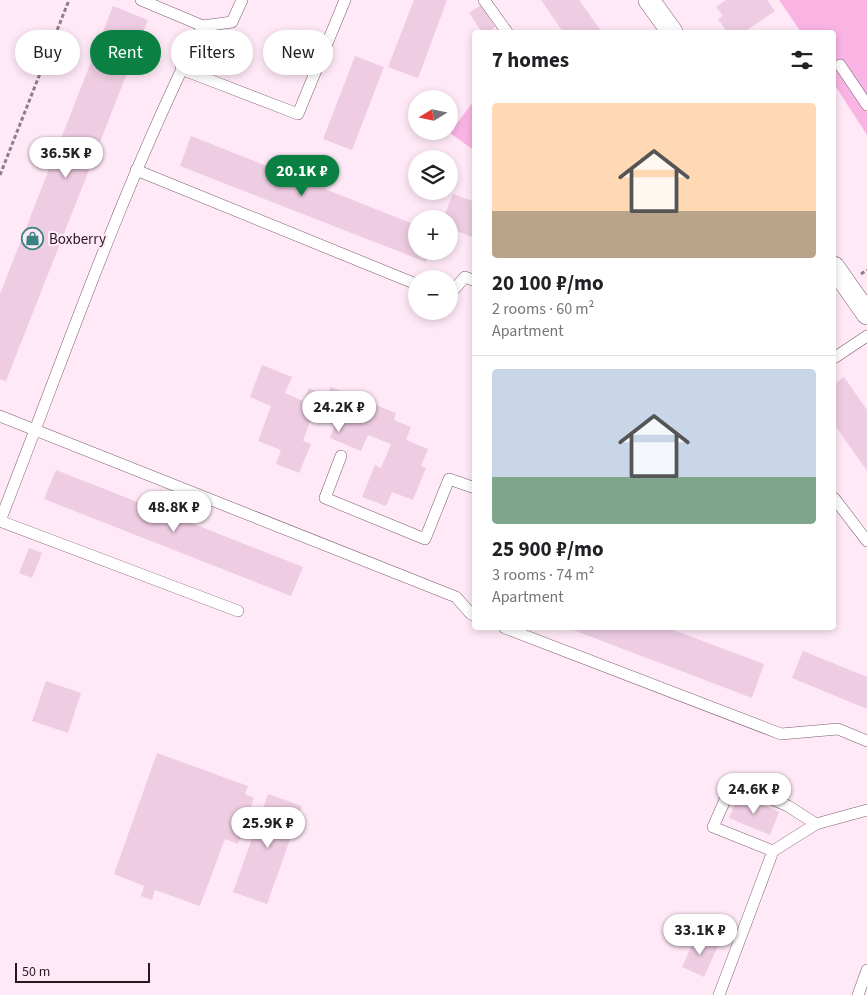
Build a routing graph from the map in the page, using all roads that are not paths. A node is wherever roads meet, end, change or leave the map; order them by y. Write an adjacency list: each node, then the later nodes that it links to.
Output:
1 (141, 0): 6 (lane)
2 (242, 0): 6 (lane)
3 (345, 0): 12 (lane)
4 (484, 0): 8 (lane)
5 (650, 0): 9 (street)
6 (203, 26): 7 (lane)
7 (201, 30)
8 (506, 30)
9 (671, 30)
10 (840, 66): 13 (lane)
11 (178, 75): 14 (lane)
12 (197, 75)
13 (867, 105)
14 (136, 170): 17 (lane); 23 (lane)
15 (836, 270): 19 (street)
16 (472, 280): 18 (lane)
17 (408, 281)
18 (458, 285)
19 (867, 314)
20 (867, 336): 21 (lane)
21 (836, 357)
22 (0, 416): 23 (lane)
23 (36, 430): 27 (lane); 30 (lane)
24 (341, 456): 25 (lane)
25 (472, 487)
26 (836, 501): 28 (lane)
27 (0, 521): 29 (lane)
28 (867, 541)
29 (238, 611)
30 (472, 614)
31 (510, 630): 32 (lane)
32 (867, 741)
33 (867, 810): 34 (lane)
34 (816, 824): 35 (lane); 35 (lane)
35 (773, 851): 37 (lane)
36 (867, 970): 38 (lane)
37 (719, 995)
38 (858, 995)

